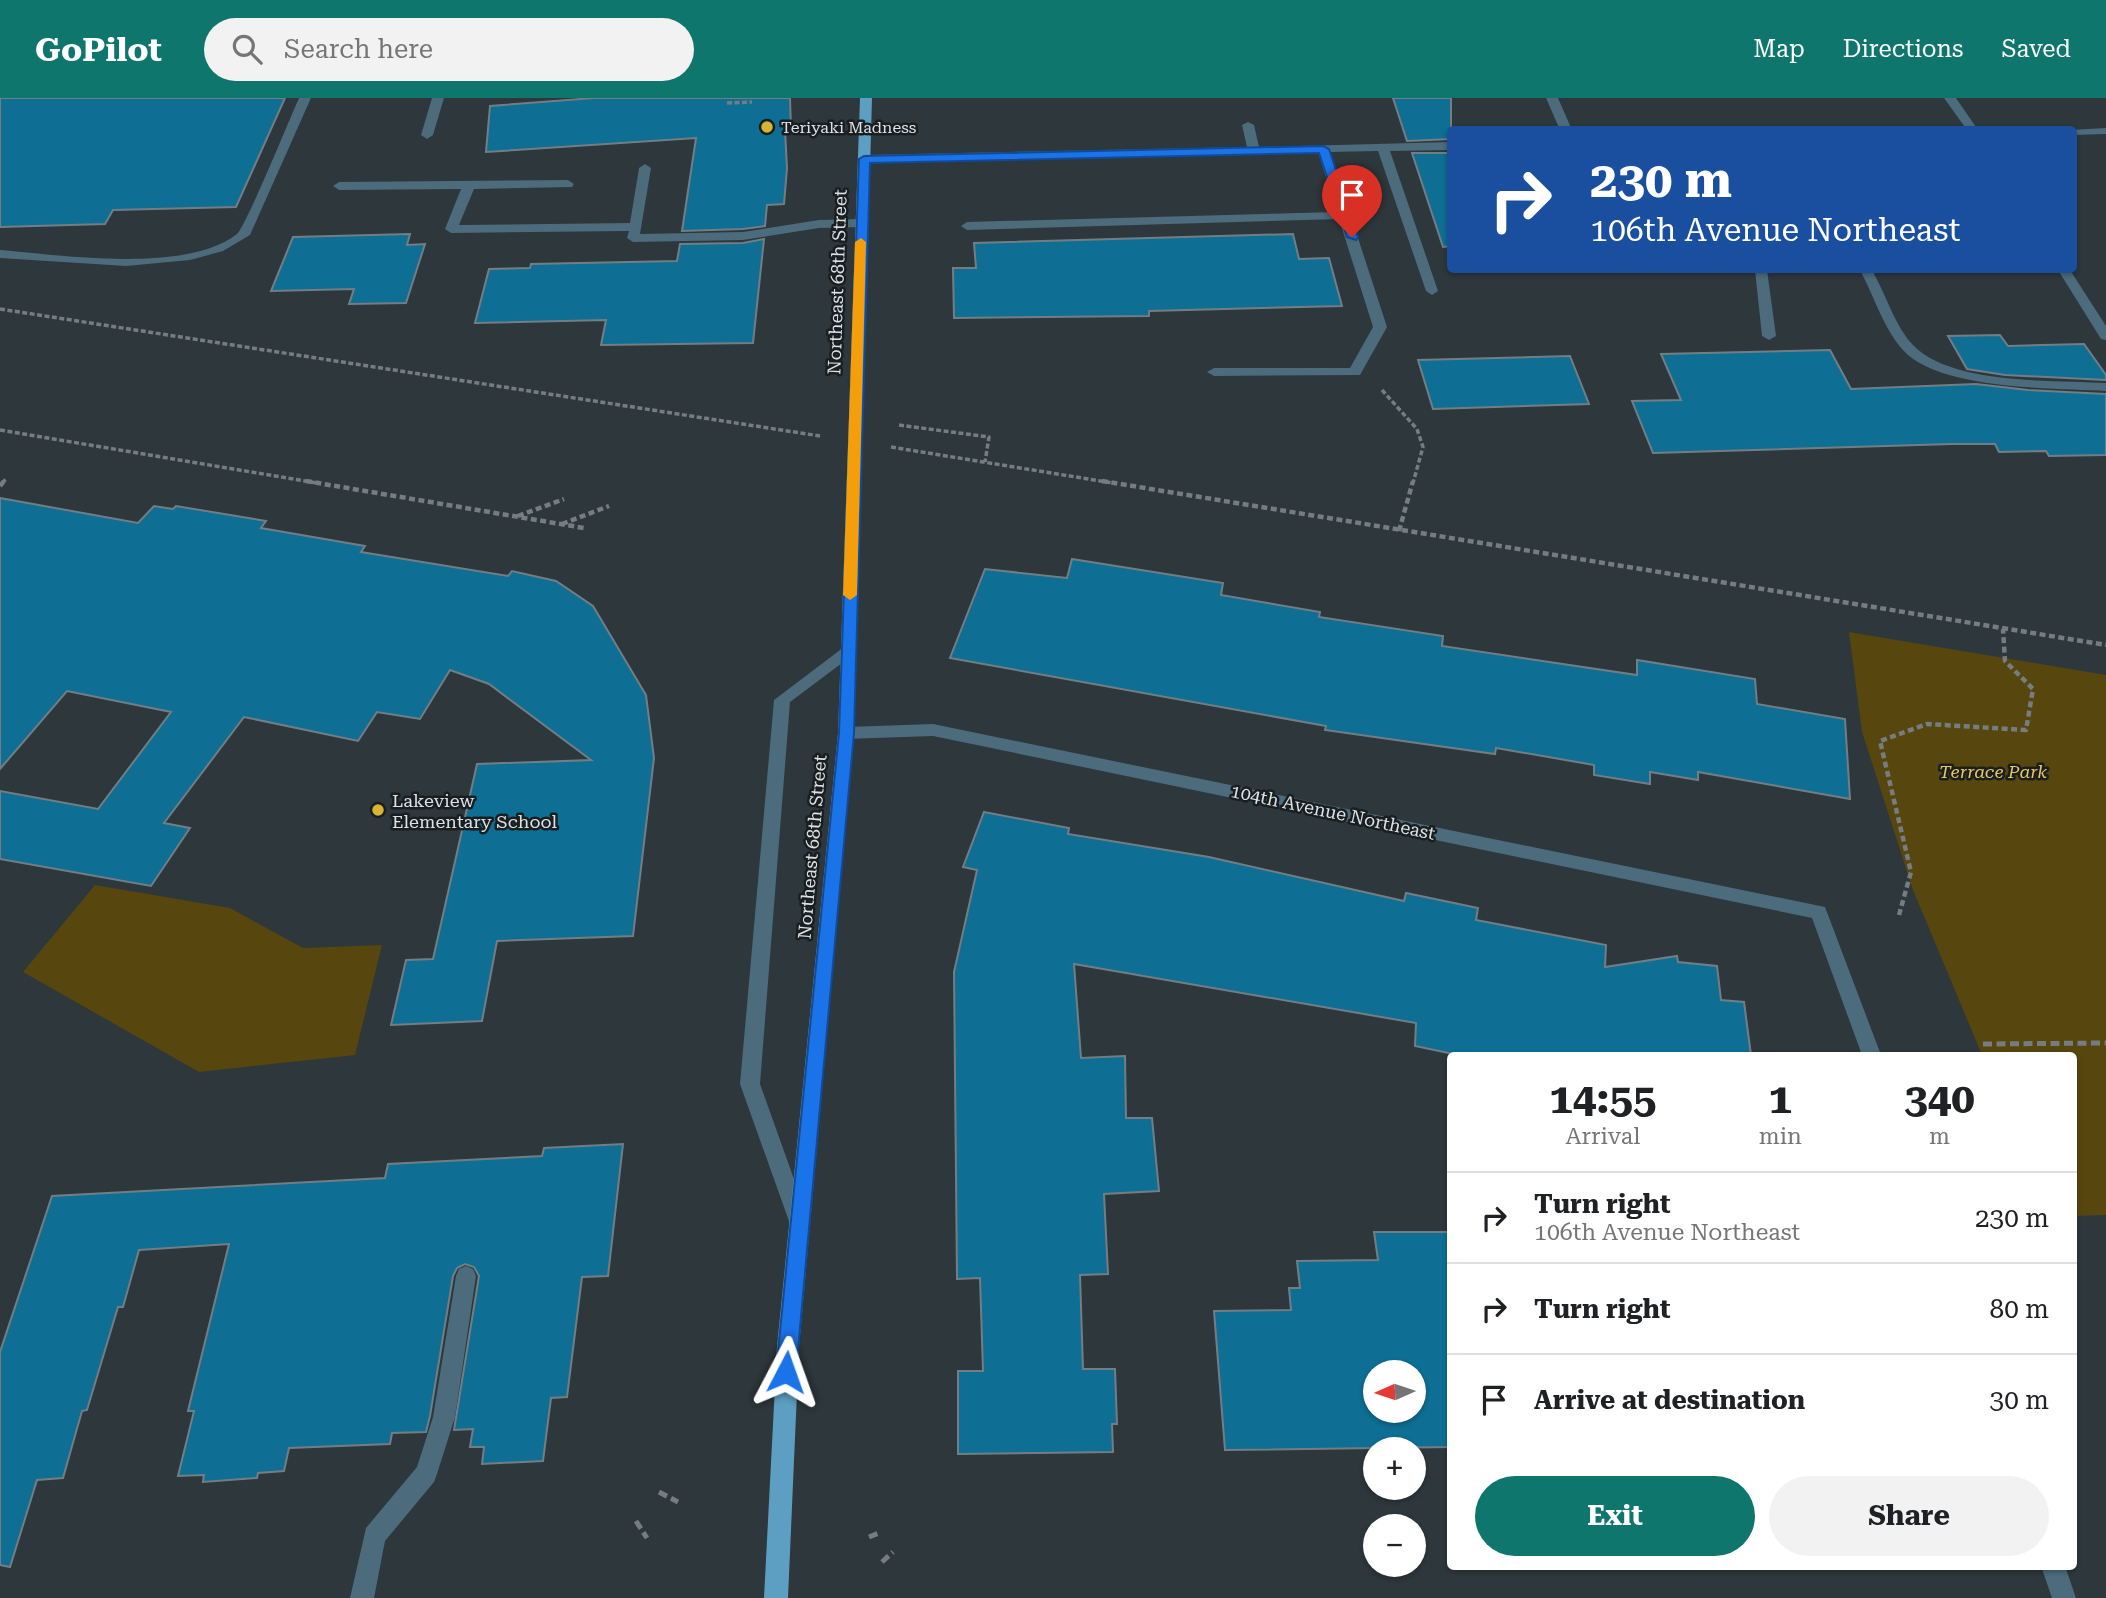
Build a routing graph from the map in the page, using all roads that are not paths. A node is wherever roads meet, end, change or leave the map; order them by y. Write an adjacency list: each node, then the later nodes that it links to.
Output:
1 (305, 98): 25 (street)
2 (438, 98): 11 (street)
3 (866, 98): 16 (main road, Northeast 68th Street)
4 (1552, 98): 7 (street)
5 (1950, 98): 8 (street)
6 (1248, 125): 15 (street)
7 (1564, 126)
8 (1970, 126)
9 (2106, 131): 10 (street)
10 (2077, 132)
11 (427, 135)
12 (1447, 146): 13 (street)
13 (1383, 148): 14 (street); 29 (street)
14 (1323, 149): 15 (street); 21 (street)
15 (1254, 151): 16 (street)
16 (864, 159): 22 (main road, Northeast 68th Street)
17 (645, 168): 24 (street)
18 (568, 184): 19 (street)
19 (469, 185): 20 (street); 24 (street)
20 (339, 186)
21 (1345, 215): 23 (street); 32 (street)
22 (861, 223): 24 (street); 34 (main road, Northeast 68th Street)
23 (967, 226)
24 (636, 227)
25 (0, 254)
26 (1761, 273): 30 (street)
27 (1868, 273): 33 (street)
28 (2066, 273): 31 (street)
29 (1432, 291)
30 (1769, 336)
31 (2106, 336)
32 (1214, 372)
33 (2106, 387)
34 (848, 650): 35 (main road, Northeast 68th Street); 37 (street)
35 (846, 733): 36 (street, 104th Avenue Northeast); 37 (main road, Northeast 68th Street)
36 (1870, 1052)
37 (800, 1224): 41 (main road, Northeast 68th Street)
38 (466, 1276): 40 (street)
39 (2054, 1570): 42 (street)
40 (362, 1598)
41 (776, 1598)
42 (2064, 1598)

